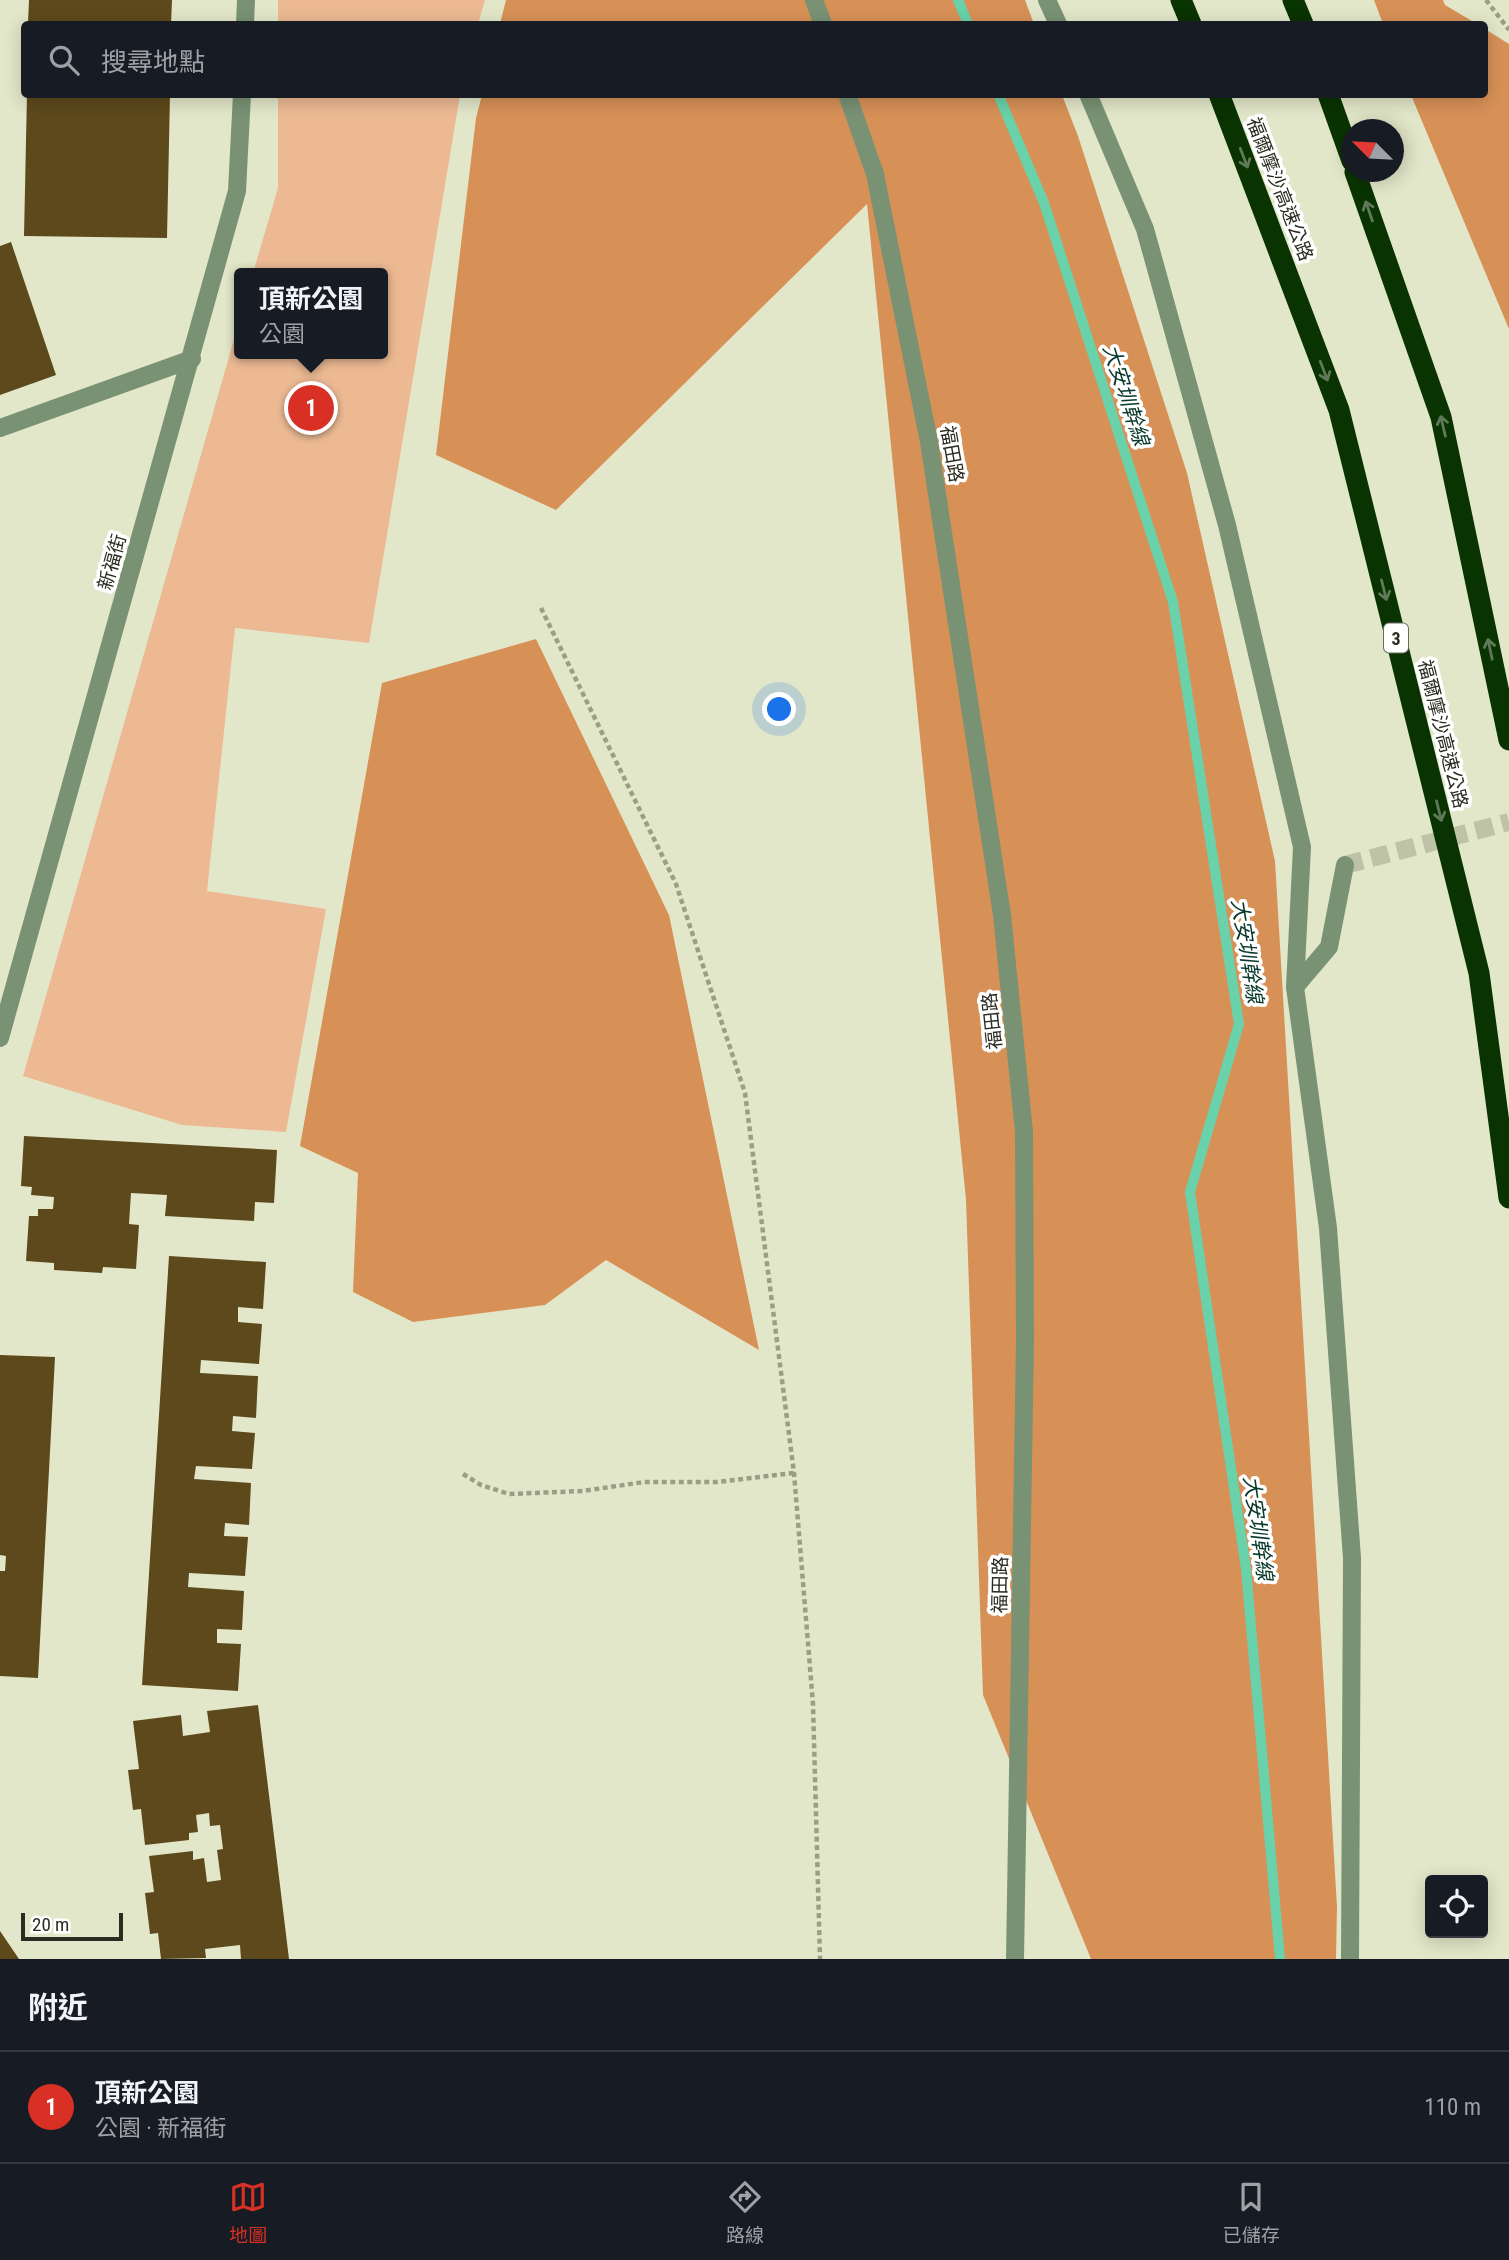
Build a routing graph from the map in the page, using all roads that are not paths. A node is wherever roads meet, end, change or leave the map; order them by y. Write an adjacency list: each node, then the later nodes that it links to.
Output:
1 (246, 0): 6 (street)
2 (814, 0): 7 (street)
3 (1047, 0): 8 (street)
4 (1181, 0): 9 (highway)
5 (1293, 0): 10 (highway)
6 (245, 21)
7 (822, 21)
8 (1057, 21)
9 (1190, 21)
10 (1302, 21)
11 (242, 98): 18 (street, 新福街)
12 (848, 98): 25 (street, 福田路)
13 (1090, 98): 22 (street)
14 (1221, 98): 24 (highway, 福爾摩沙高速公路 / 3, one-way to 24)
15 (1329, 98): 16 (highway)
16 (1341, 131)
17 (1359, 182): 20 (highway, one-way to 17)
18 (192, 359): 19 (street); 23 (street, 新福街)
19 (0, 428)
20 (1509, 740)
21 (1346, 865): 22 (street)
22 (1295, 987): 26 (street)
23 (0, 1038)
24 (1509, 1198)
25 (1015, 1959)
26 (1350, 1959)

